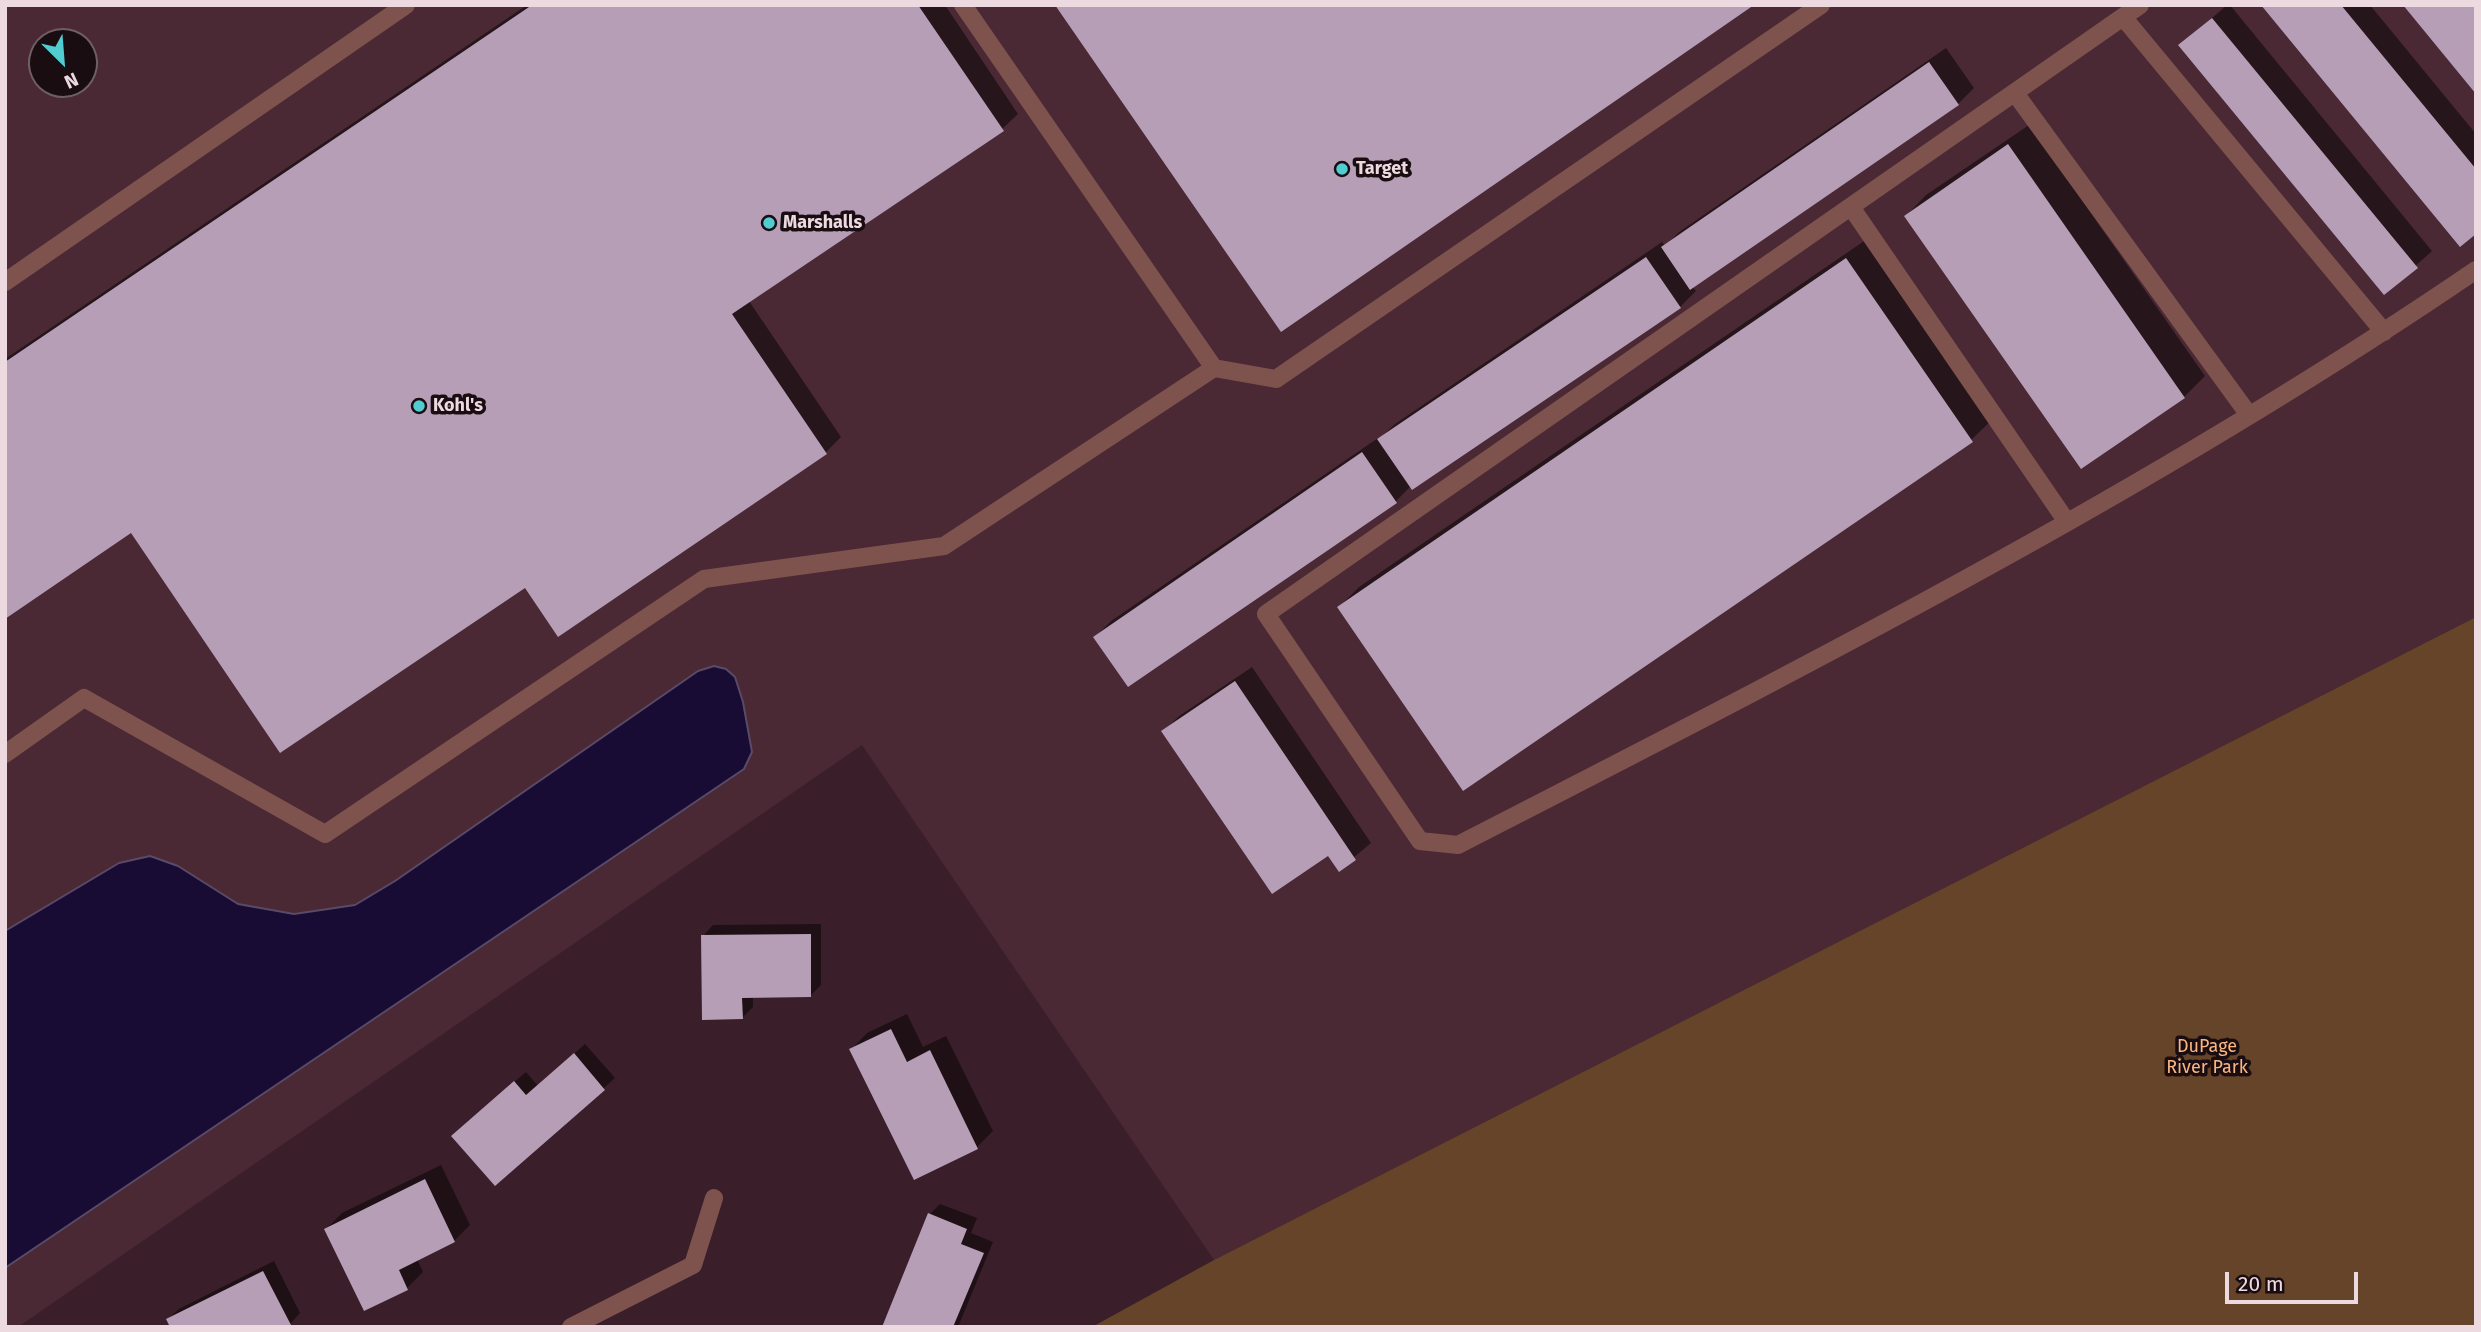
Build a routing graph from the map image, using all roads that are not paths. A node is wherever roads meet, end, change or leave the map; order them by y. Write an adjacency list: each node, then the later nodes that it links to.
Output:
1 (406, 5): 9 (street)
2 (963, 5): 11 (street)
3 (1821, 5): 11 (street)
4 (2140, 5): 5 (street)
5 (2123, 17): 6 (street); 10 (street)
6 (2015, 93): 7 (street); 12 (street)
7 (1851, 207): 13 (street); 13 (street)
8 (2476, 270): 10 (street)
9 (5, 282)
10 (2384, 332): 12 (street)
11 (1214, 368): 14 (street)
12 (2249, 415): 13 (street)
13 (2067, 522)
14 (5, 754)
15 (714, 1198): 16 (street)
16 (571, 1327)

